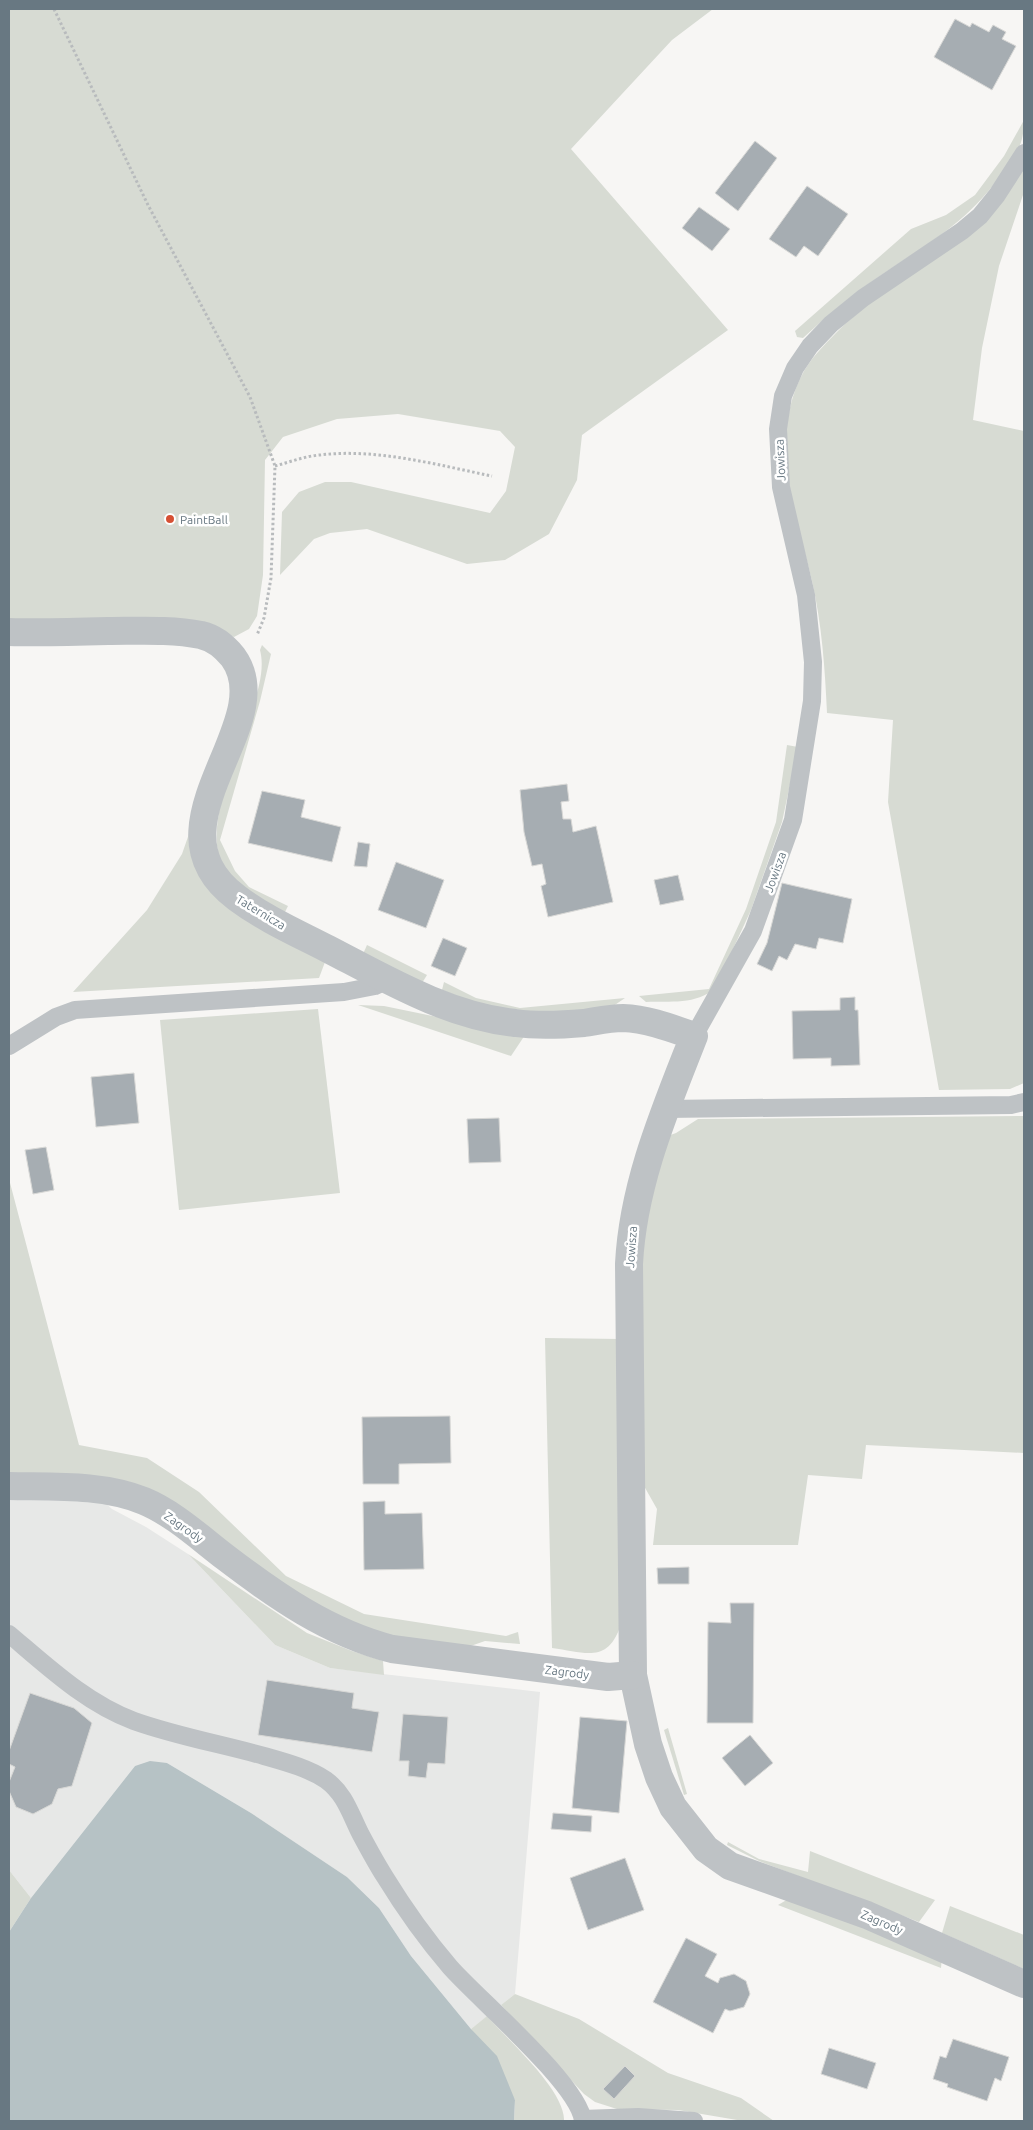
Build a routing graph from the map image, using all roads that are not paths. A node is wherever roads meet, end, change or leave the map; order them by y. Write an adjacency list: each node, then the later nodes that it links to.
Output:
1 (1024, 153): 4 (lane, Jowisza)
2 (9, 632): 3 (street, Taternicza)
3 (388, 980): 4 (street, Taternicza); 5 (lane)
4 (694, 1036): 7 (street, Jowisza)
5 (9, 1046)
6 (1024, 1102): 7 (lane)
7 (665, 1109): 10 (street, Jowisza)
8 (9, 1486): 10 (street, Zagrody)
9 (9, 1634): 12 (lane)
10 (633, 1675): 11 (street, Zagrody)
11 (1024, 1984)
12 (583, 2120): 13 (lane)
13 (694, 2121)

